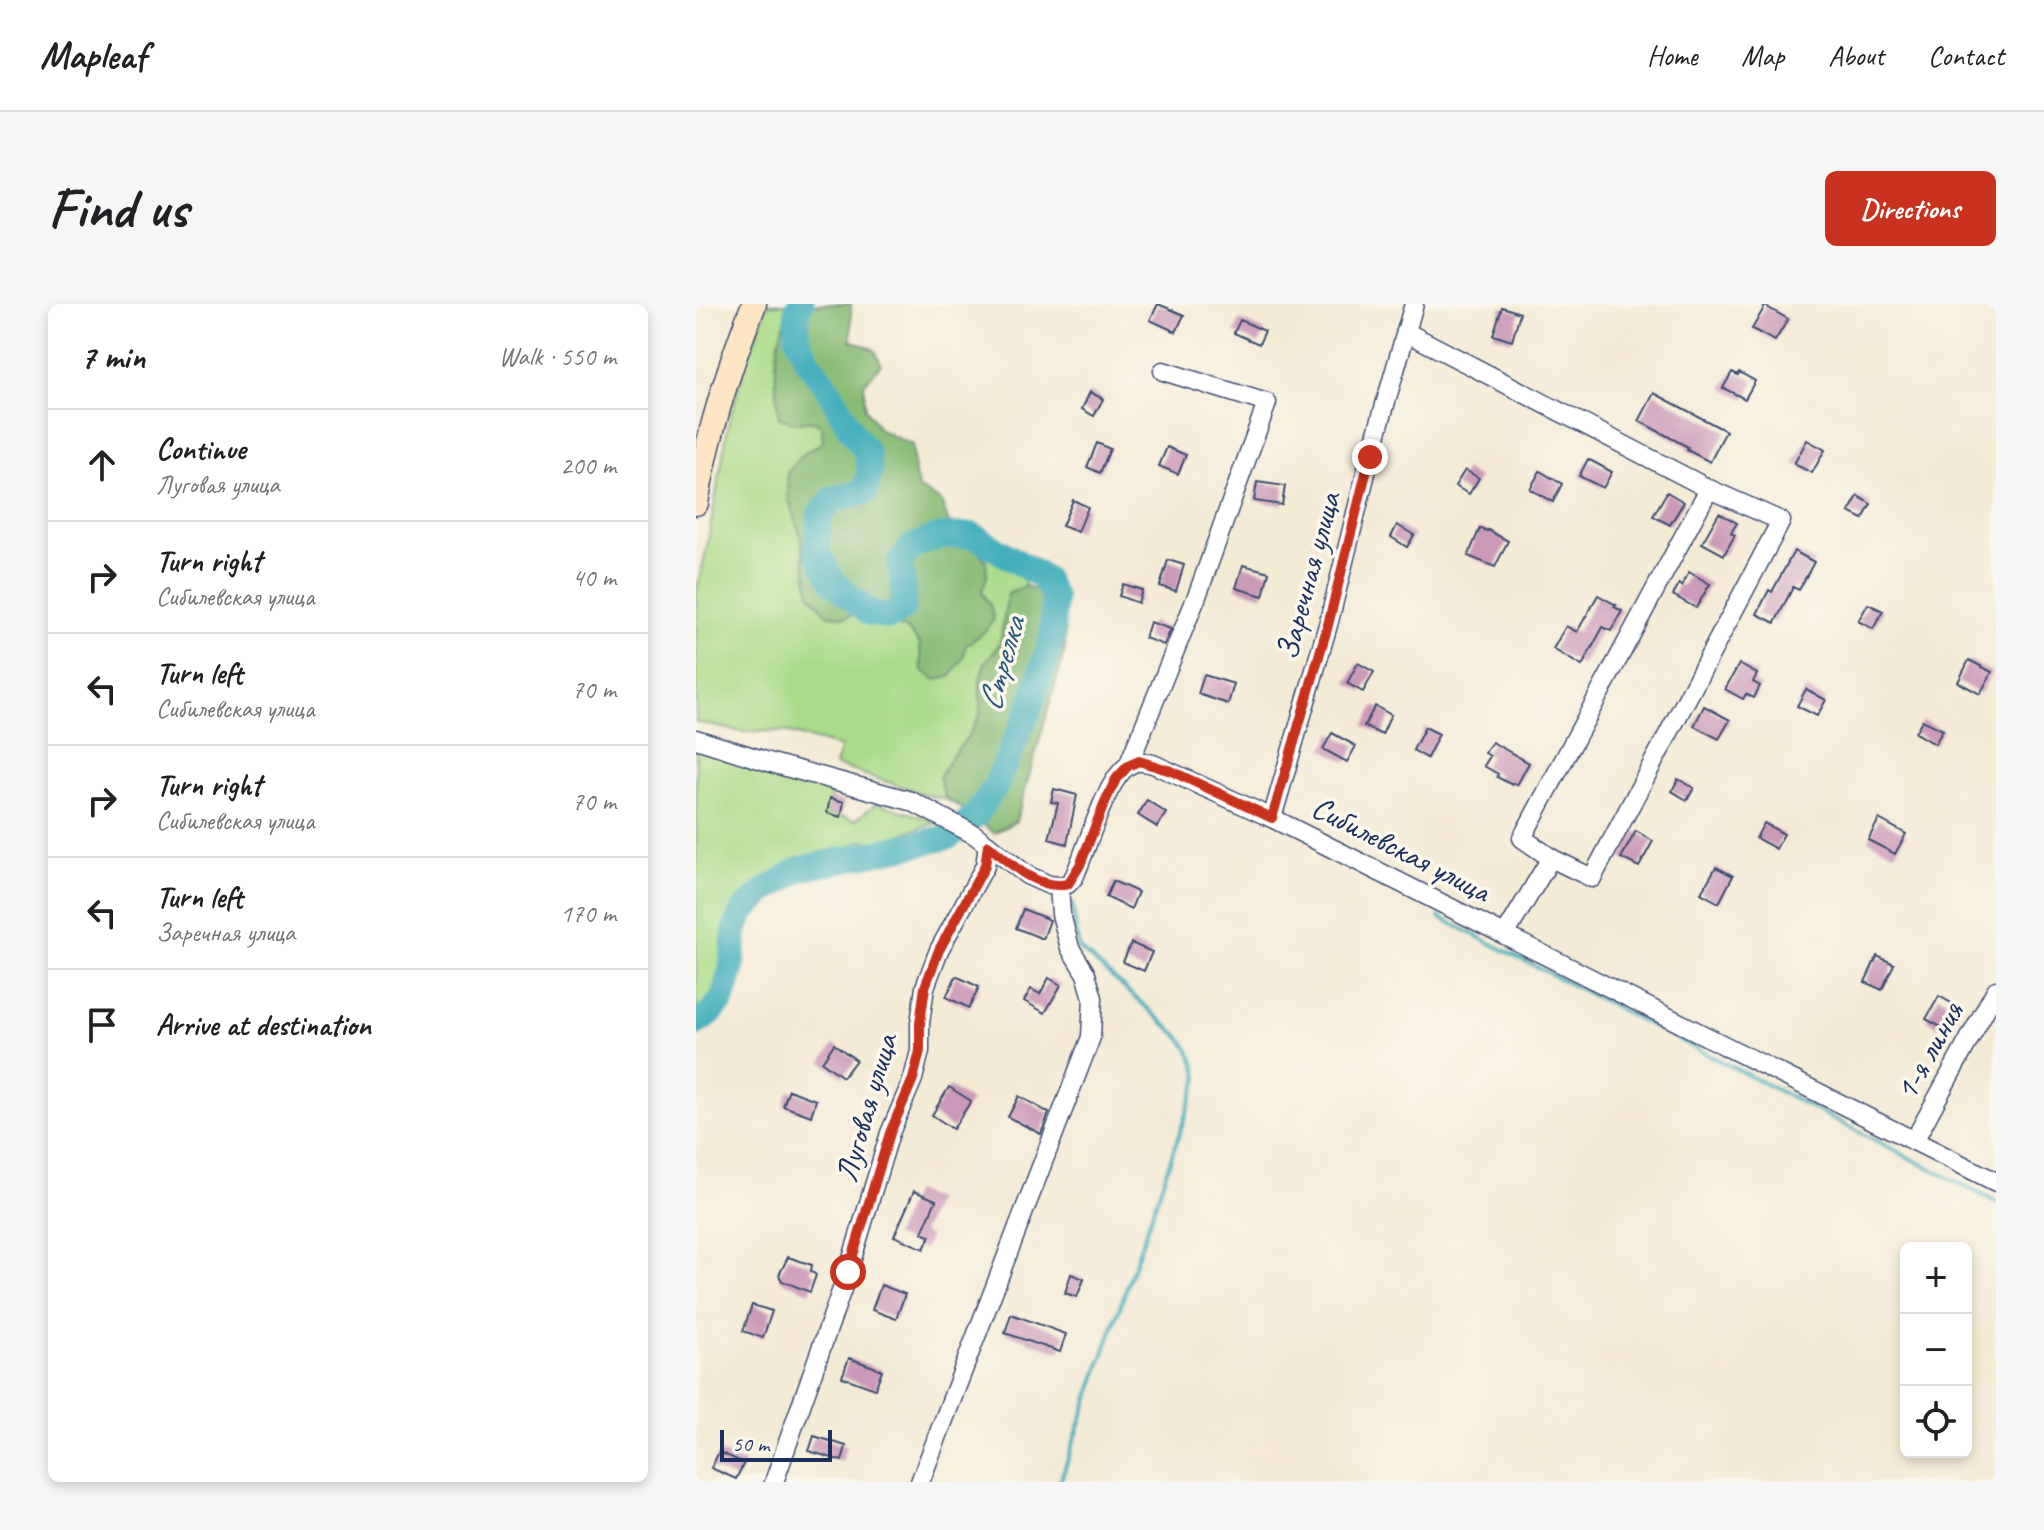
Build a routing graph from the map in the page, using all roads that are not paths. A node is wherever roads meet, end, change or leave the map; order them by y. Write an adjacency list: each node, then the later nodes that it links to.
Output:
1 (754, 304): 6 (main road)
2 (1414, 304): 3 (street, Заречная улица)
3 (1406, 332): 5 (street); 9 (street, Заречная улица)
4 (1163, 371): 8 (street)
5 (1709, 489): 11 (street); 11 (street)
6 (696, 503)
7 (696, 739): 10 (street)
8 (1128, 766): 9 (street, Сибилевская улица); 12 (street)
9 (1272, 818): 13 (street, Сибилевская улица)
10 (982, 840): 12 (street); 17 (street, Луговая улица)
11 (1551, 858): 13 (street)
12 (1059, 886): 18 (street)
13 (1505, 935): 15 (street, Сибилевская улица)
14 (1996, 990): 15 (street, 1-я линия)
15 (1914, 1141): 16 (street, Сибилевская улица)
16 (1996, 1182)
17 (774, 1482)
18 (920, 1482)

